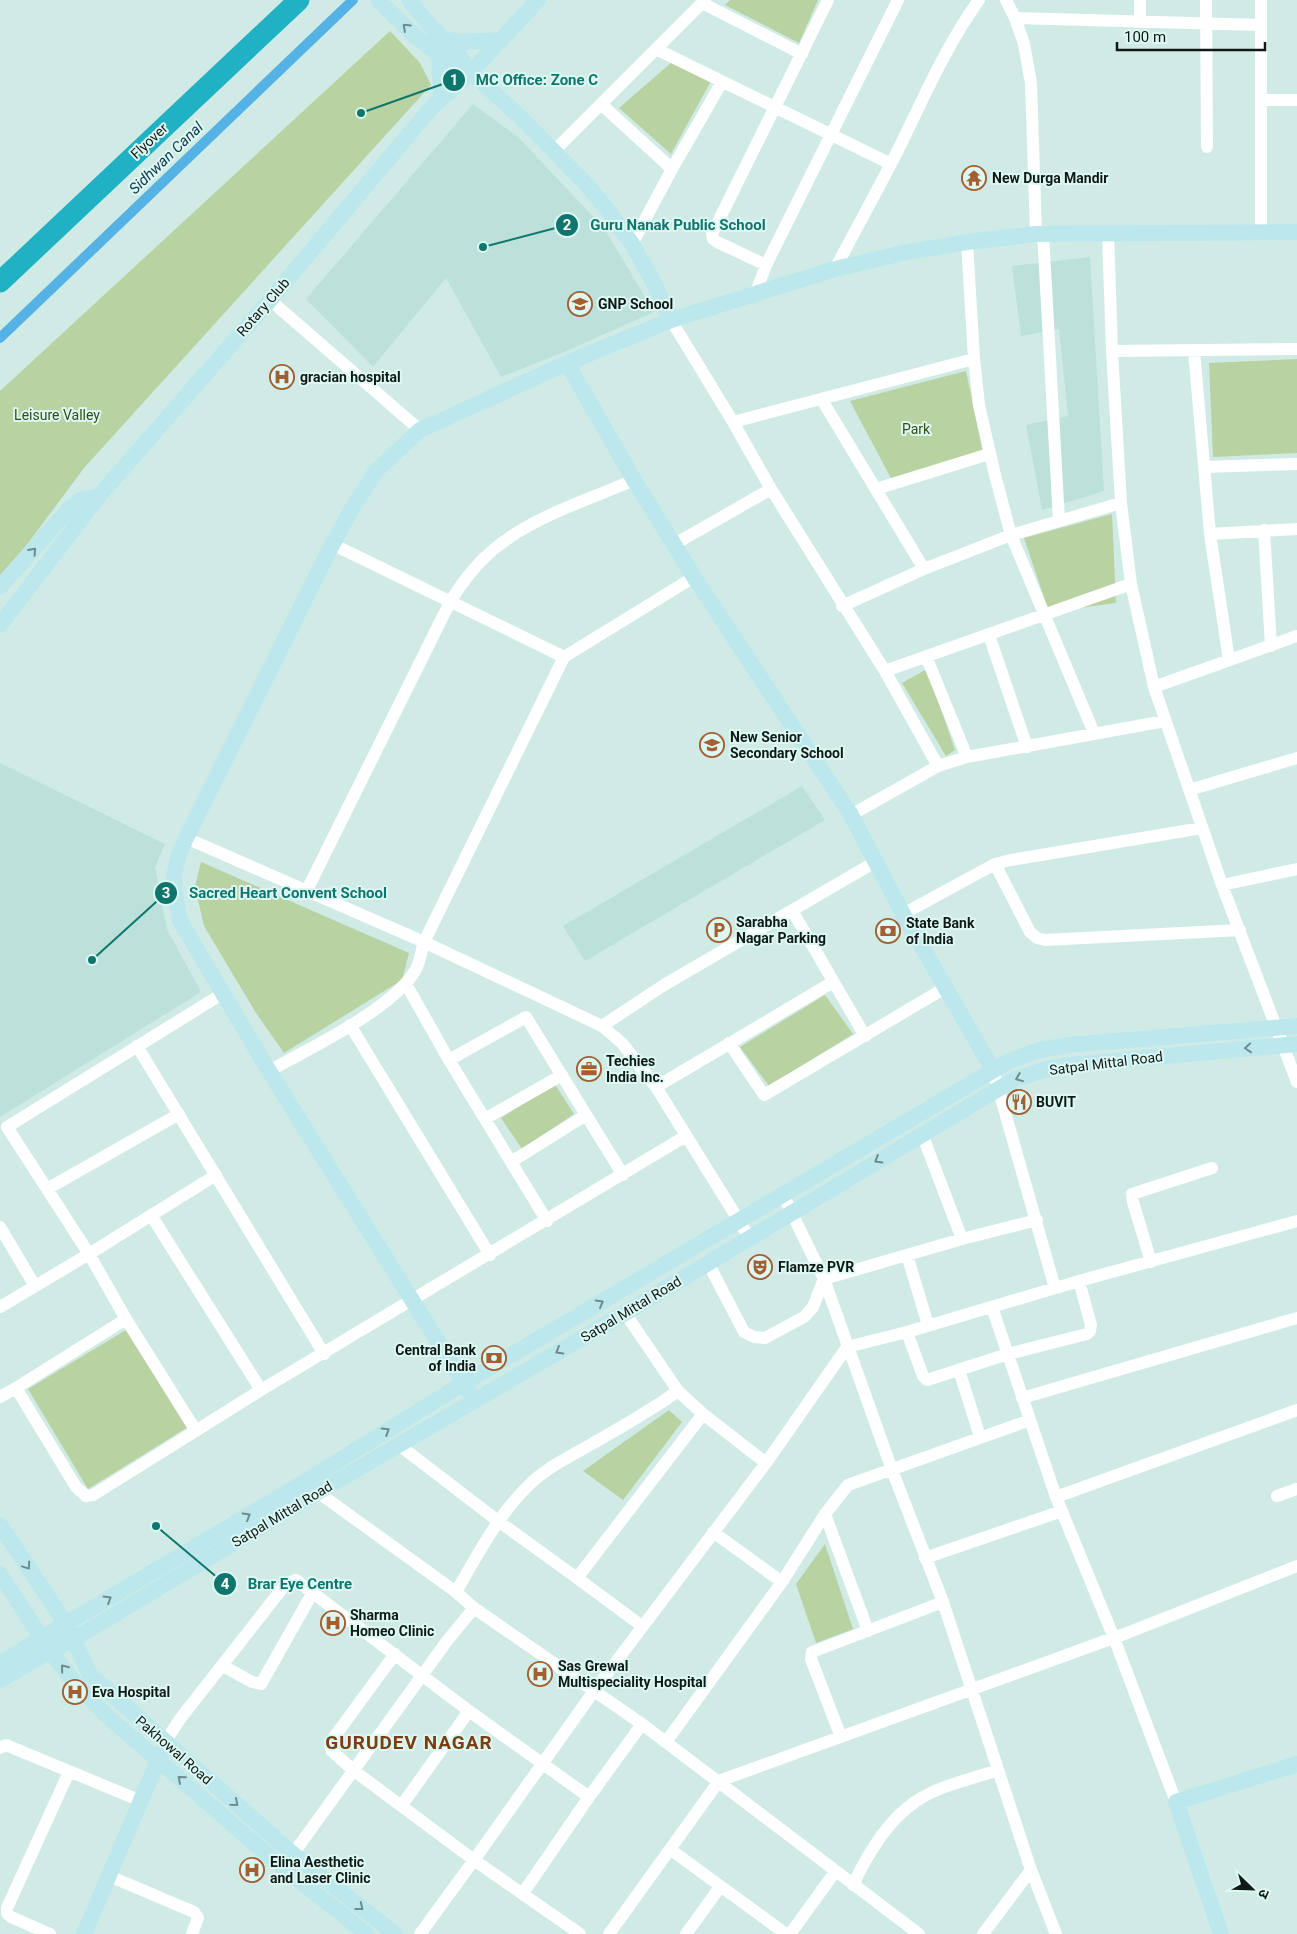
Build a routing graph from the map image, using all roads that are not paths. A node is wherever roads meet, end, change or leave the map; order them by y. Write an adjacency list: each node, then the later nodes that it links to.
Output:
1 (288, 0): 43 (street)
2 (299, 0): 45 (highway, Flyover)
3 (312, 0): 47 (street)
4 (409, 0): 19 (street)
5 (538, 0): 20 (street, Rotary Club)
6 (828, 0): 22 (street)
7 (898, 0): 31 (street)
8 (979, 0): 34 (street)
9 (1006, 0): 15 (street)
10 (1140, 0): 16 (street)
11 (1206, 0): 17 (street)
12 (1261, 0): 18 (street)
13 (704, 1): 21 (street); 22 (street)
14 (382, 4): 23 (street, one-way to 14)
15 (1015, 18): 16 (street); 39 (street)
16 (1140, 22): 17 (street)
17 (1206, 23): 18 (street); 32 (street)
18 (1261, 26): 27 (street)
19 (443, 39): 20 (street); 24 (street)
20 (501, 40): 24 (street, Rotary Club)
21 (656, 49): 25 (street); 29 (street)
22 (802, 54): 30 (street)
23 (439, 55): 24 (street); 26 (street)
24 (470, 72): 26 (street, Rotary Club); 33 (street)
25 (722, 82): 30 (street); 35 (street)
26 (441, 99): 48 (street, Rotary Club)
27 (1262, 100): 28 (street); 37 (street)
28 (1297, 100)
29 (601, 104): 33 (street); 35 (street)
30 (776, 108): 31 (street); 42 (street)
31 (831, 136): 34 (street); 42 (street)
32 (1207, 147)
33 (553, 152): 41 (street)
34 (891, 164): 44 (street)
35 (672, 169): 41 (street)
36 (1108, 232): 37 (street); 39 (street); 52 (street)
37 (1261, 232): 38 (street)
38 (1297, 232)
39 (1040, 234): 40 (street); 66 (street)
40 (967, 242): 44 (street); 53 (street)
41 (632, 244): 49 (street)
42 (766, 266): 46 (street)
43 (0, 268)
44 (835, 269): 46 (street)
45 (0, 282)
46 (756, 292): 49 (street)
47 (0, 295)
48 (270, 300): 57 (street); 64 (street, Rotary Club)
49 (671, 320): 54 (street); 56 (street)
50 (1297, 349): 51 (street)
51 (1194, 350): 52 (street); 60 (street)
52 (1112, 351): 65 (street)
53 (974, 359): 55 (street); 58 (street)
54 (567, 363): 57 (street); 61 (street)
55 (822, 400): 56 (street); 63 (street)
56 (733, 422): 62 (street)
57 (420, 430): 71 (street)
58 (989, 454): 63 (street); 70 (street)
59 (1297, 464): 60 (street)
60 (1204, 467): 69 (street)
61 (634, 480): 72 (street); 77 (street)
62 (771, 489): 72 (street); 79 (street)
63 (876, 489): 73 (street)
64 (98, 497): 76 (street, one-way to 64); 78 (street, Rotary Club)
65 (1121, 503): 66 (street); 75 (street)
66 (1059, 521): 70 (street)
67 (1264, 530): 68 (street); 69 (street); 85 (street)
68 (1297, 530)
69 (1210, 534): 88 (street)
70 (1011, 535): 73 (street); 81 (street)
71 (332, 544): 77 (street); 100 (street)
72 (673, 545): 74 (street)
73 (924, 569): 79 (street)
74 (694, 578): 87 (street); 98 (street)
75 (1131, 584): 81 (street); 90 (street)
76 (0, 587)
77 (450, 602): 87 (street); 105 (street)
78 (17, 603): 80 (street); 82 (street, Rotary Club)
79 (842, 606): 89 (street)
80 (0, 612)
81 (1045, 613): 83 (street); 92 (street)
82 (0, 625)
83 (989, 635): 86 (street); 93 (street)
84 (1297, 636): 85 (street)
85 (1271, 646): 88 (street)
86 (926, 656): 89 (street); 94 (street)
87 (564, 657): 109 (street)
88 (1229, 660): 90 (street)
89 (885, 671): 96 (street)
90 (1154, 687): 91 (street)
91 (1165, 721): 92 (street); 97 (street)
92 (1094, 733): 93 (street)
93 (1027, 747): 94 (street)
94 (967, 757): 96 (street)
95 (1297, 758): 97 (street)
96 (938, 766): 98 (street)
97 (1189, 790): 99 (street)
98 (851, 815): 101 (street)
99 (1202, 828): 102 (street); 104 (street)
100 (186, 838): 105 (street); 113 (street)
101 (875, 862): 106 (street); 107 (street)
102 (995, 864): 107 (street); 108 (street)
103 (1297, 869): 104 (street)
104 (1222, 885): 108 (street)
105 (307, 890): 109 (street)
106 (793, 912): 110 (street); 115 (street)
107 (903, 914): 112 (street)
108 (1240, 930): 117 (street)
109 (424, 942): 111 (street); 115 (street)
110 (834, 982): 118 (street); 119 (street)
111 (406, 984): 114 (street); 122 (street)
112 (945, 988): 118 (street); 123 (street)
113 (222, 994): 121 (street); 124 (street)
114 (350, 1025): 124 (street); 151 (street)
115 (602, 1026): 127 (street)
116 (1297, 1026): 117 (street, Satpal Mittal Road)
117 (1278, 1028): 120 (street); 123 (street, Satpal Mittal Road)
118 (865, 1036): 119 (street)
119 (729, 1043): 127 (street)
120 (1290, 1044): 126 (street); 128 (street, Satpal Mittal Road, one-way to 128)
121 (137, 1046): 129 (street); 132 (street)
122 (449, 1060): 125 (street); 131 (street)
123 (993, 1070): 128 (street); 140 (street, Satpal Mittal Road)
124 (269, 1072): 159 (street)
125 (562, 1076): 130 (street); 131 (street)
126 (1297, 1082)
127 (656, 1087): 134 (street)
128 (999, 1088): 133 (street, Satpal Mittal Road); 143 (street)
129 (179, 1114): 137 (street); 139 (street)
130 (586, 1115): 135 (street); 138 (street)
131 (485, 1119): 135 (street)
132 (4, 1129): 139 (street)
133 (922, 1134): 141 (street, Satpal Mittal Road, one-way to 141); 149 (street)
134 (686, 1136): 138 (street); 146 (street)
135 (511, 1162): 144 (street)
136 (1212, 1168): 153 (street)
137 (216, 1175): 142 (street); 168 (street)
138 (623, 1175): 144 (street)
139 (47, 1190): 150 (street)
140 (783, 1195): 141 (street); 146 (street, Satpal Mittal Road)
141 (791, 1212): 148 (street, Satpal Mittal Road); 155 (street)
142 (151, 1215): 150 (street); 173 (street)
143 (1037, 1220): 149 (street); 158 (street)
144 (547, 1221): 151 (street)
145 (1297, 1221): 153 (street)
146 (739, 1222): 148 (street); 171 (street, Satpal Mittal Road, one-way to 146)
147 (0, 1227): 157 (street)
148 (749, 1237): 154 (street, Satpal Mittal Road)
149 (962, 1239): 152 (street)
150 (89, 1254): 157 (street); 164 (street)
151 (490, 1255): 159 (street)
152 (907, 1255): 155 (street); 165 (street)
153 (1150, 1262): 156 (street)
154 (708, 1263): 155 (street); 162 (street, Satpal Mittal Road)
155 (824, 1279): 167 (street)
156 (1079, 1281): 158 (street); 169 (street)
157 (35, 1286): 160 (street)
158 (1055, 1288): 161 (street)
159 (413, 1299): 168 (street); 171 (street)
160 (0, 1307)
161 (992, 1307): 165 (street); 169 (street)
162 (625, 1313): 174 (street); 177 (street, Satpal Mittal Road, one-way to 177)
163 (1297, 1318): 176 (street)
164 (126, 1319): 172 (street); 181 (street)
165 (928, 1325): 166 (street)
166 (906, 1332): 167 (street); 170 (street)
167 (847, 1347): 184 (street); 185 (street)
168 (324, 1354): 173 (street)
169 (1008, 1354): 170 (street); 176 (street)
170 (959, 1370): 182 (street)
171 (464, 1382): 177 (street); 186 (street, Satpal Mittal Road, one-way to 171)
172 (16, 1388): 175 (street); 181 (street)
173 (261, 1390): 181 (street)
174 (678, 1391): 179 (street); 193 (street)
175 (0, 1397)
176 (1022, 1398): 180 (street)
177 (475, 1401): 183 (street, Satpal Mittal Road)
178 (1297, 1410): 190 (street)
179 (703, 1414): 184 (street); 199 (street)
180 (1030, 1420): 182 (street); 190 (street)
181 (196, 1431)
182 (980, 1437): 185 (street)
183 (400, 1444): 188 (street, Satpal Mittal Road); 193 (street)
184 (766, 1462): 195 (street)
185 (892, 1470): 192 (street); 196 (street)
186 (304, 1482): 188 (street); 205 (street, Satpal Mittal Road, one-way to 186)
187 (1297, 1489): 189 (street)
188 (318, 1492): 202 (street); 209 (street, Satpal Mittal Road)
189 (1277, 1496)
190 (1056, 1497): 191 (street)
191 (1062, 1511): 196 (street); 208 (street)
192 (825, 1514): 200 (street); 207 (street)
193 (498, 1521): 199 (street); 202 (street)
194 (0, 1525): 205 (street, Pakhowal Road, one-way to 205)
195 (713, 1532): 200 (street); 206 (street)
196 (924, 1558): 203 (street)
197 (1297, 1566): 208 (street)
198 (0, 1574): 210 (street, Pakhowal Road)
199 (577, 1578): 206 (street)
200 (782, 1582): 222 (street)
201 (313, 1592): 211 (street); 213 (street); 213 (street)
202 (456, 1592): 204 (street)
203 (943, 1602): 207 (street); 216 (street)
204 (474, 1608): 214 (street); 217 (street)
205 (66, 1624): 209 (street, Pakhowal Road); 210 (street, Satpal Mittal Road)
206 (642, 1626): 217 (street)
207 (868, 1632): 220 (street)
208 (1114, 1638): 216 (street); 234 (street)
209 (74, 1639): 210 (street, Satpal Mittal Road); 221 (street, Pakhowal Road)
210 (45, 1645): 212 (street); 215 (street, Satpal Mittal Road); 225 (street, Pakhowal Road, one-way to 210)
211 (395, 1654): 214 (street); 228 (street)
212 (0, 1663)
213 (223, 1666): 221 (street)
214 (422, 1675): 218 (street); 228 (street)
215 (0, 1680)
216 (971, 1689): 220 (street); 229 (street)
217 (594, 1691): 219 (street); 226 (street)
218 (470, 1711): 226 (street); 235 (street)
219 (642, 1724): 222 (street); 232 (street)
220 (841, 1737): 231 (street)
221 (165, 1742): 225 (street); 237 (street, Pakhowal Road, one-way to 237)
222 (666, 1742): 231 (street)
223 (3, 1747): 224 (street); 230 (street)
224 (0, 1759)
225 (158, 1759): 233 (street); 248 (street, Pakhowal Road, one-way to 225)
226 (543, 1764): 232 (street); 238 (street)
227 (1297, 1764): 234 (street)
228 (353, 1770): 235 (street); 237 (street)
229 (998, 1770): 239 (street); 242 (street)
230 (69, 1772): 233 (street); 245 (street)
231 (719, 1781): 236 (street); 240 (street)
232 (589, 1797): 244 (street)
233 (141, 1801): 241 (street)
234 (1176, 1802): 259 (street)
235 (402, 1805): 238 (street)
236 (671, 1850): 243 (street); 252 (street)
237 (293, 1854): 249 (street, Pakhowal Road, one-way to 249)
238 (474, 1860): 244 (street); 250 (street)
239 (1031, 1870): 257 (street); 258 (street)
240 (835, 1872): 242 (street); 255 (street)
241 (109, 1876): 246 (street); 247 (street)
242 (853, 1885): 256 (street)
243 (720, 1887): 253 (street); 254 (street)
244 (523, 1893): 251 (street)
245 (50, 1934)
246 (84, 1934)
247 (192, 1934)
248 (366, 1934)
249 (395, 1934)
250 (420, 1934)
251 (580, 1934)
252 (609, 1934)
253 (686, 1934)
254 (786, 1934)
255 (790, 1934)
256 (919, 1934)
257 (983, 1934)
258 (1056, 1934)
259 (1221, 1934)

